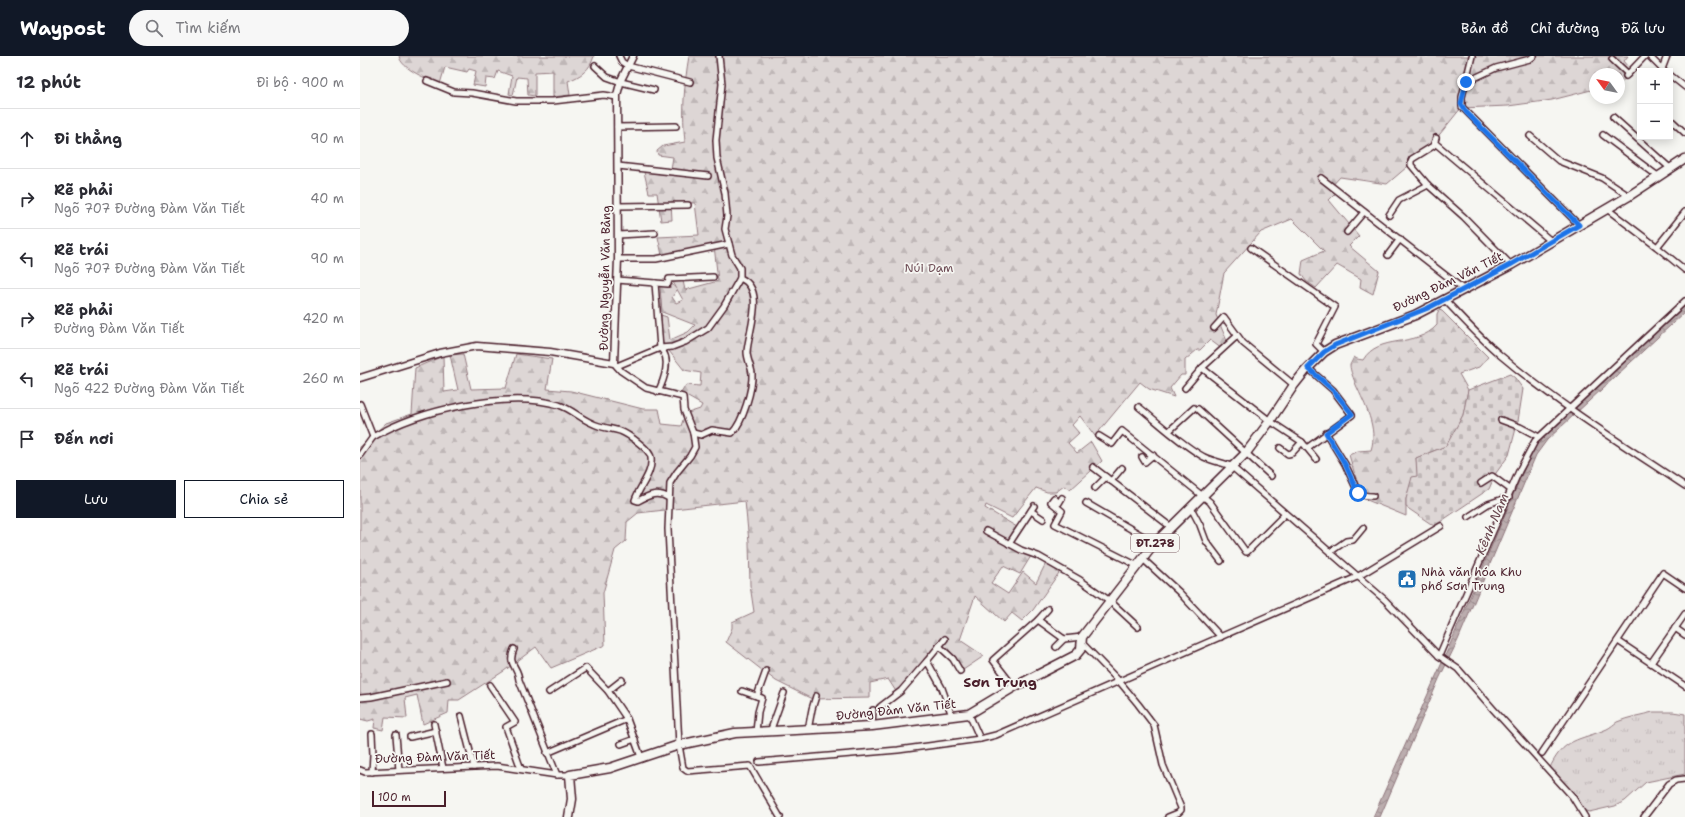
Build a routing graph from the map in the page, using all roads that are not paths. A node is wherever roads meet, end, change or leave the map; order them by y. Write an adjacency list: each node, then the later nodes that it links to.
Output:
1 (619, 56): 11 (street)
2 (633, 56): 11 (street, Đường Nguyễn Văn Bảng)
3 (719, 56): 49 (street)
4 (1472, 56): 18 (street)
5 (1534, 56): 18 (street)
6 (1645, 56): 9 (street)
7 (1649, 56): 12 (street)
8 (1667, 56): 13 (street)
9 (1612, 59)
10 (594, 66): 16 (street)
11 (628, 66): 16 (street, Đường Nguyễn Văn Bảng); 17 (street)
12 (1661, 68)
13 (1664, 68)
14 (1673, 77): 19 (street)
15 (427, 81): 21 (street)
16 (620, 82): 20 (street); 21 (street, Đường Nguyễn Văn Bảng)
17 (690, 82)
18 (1466, 82): 43 (street)
19 (1685, 87)
20 (654, 90)
21 (617, 97): 25 (street, Đường Nguyễn Văn Bảng)
22 (1613, 116): 31 (street)
23 (1673, 122): 26 (street)
24 (676, 126): 25 (street)
25 (617, 127): 30 (street, Đường Nguyễn Văn Bảng)
26 (1685, 133)
27 (1603, 135): 33 (street)
28 (1530, 136): 36 (street)
29 (1685, 159): 31 (main road, Đường Đàm Văn Tiết / ĐT.278)
30 (618, 166): 32 (street); 38 (street, Đường Nguyễn Văn Bảng)
31 (1671, 169): 33 (main road, Đường Đàm Văn Tiết / ĐT.278)
32 (708, 176)
33 (1659, 177): 36 (main road, Đường Đàm Văn Tiết / ĐT.278)
34 (1321, 178): 40 (street)
35 (1428, 185): 42 (street); 48 (street); 54 (street)
36 (1629, 196): 39 (main road, Đường Đàm Văn Tiết / ĐT.278)
37 (688, 205): 38 (street)
38 (618, 206): 46 (street, Đường Nguyễn Văn Bảng)
39 (1607, 209): 43 (main road, Đường Đàm Văn Tiết / ĐT.278); 50 (street)
40 (1364, 212): 44 (street); 47 (street)
41 (1685, 212): 50 (street)
42 (1389, 215)
43 (1579, 225): 48 (main road, Đường Đàm Văn Tiết / ĐT.278)
44 (1347, 232)
45 (656, 233): 46 (street)
46 (618, 235): 53 (street, Đường Nguyễn Văn Bảng)
47 (1400, 239): 52 (street); 60 (street)
48 (1551, 241): 54 (main road, Đường Đàm Văn Tiết / ĐT.278)
49 (729, 244): 53 (street); 57 (street)
50 (1657, 247): 55 (street)
51 (1252, 248): 66 (street)
52 (1388, 255)
53 (618, 259): 58 (street, Đường Nguyễn Văn Bảng)
54 (1510, 265): 60 (main road, Đường Đàm Văn Tiết / ĐT.278)
55 (1685, 270)
56 (714, 276): 59 (street)
57 (740, 278): 65 (street); 80 (street)
58 (617, 280): 59 (street); 67 (street, Đường Nguyễn Văn Bảng)
59 (655, 284): 65 (street)
60 (1463, 289): 61 (main road, Đường Đàm Văn Tiết / ĐT.278)
61 (1444, 299): 66 (main road, Đường Đàm Văn Tiết / ĐT.278); 76 (street)
62 (1685, 301): 76 (street)
63 (1214, 328): 64 (street)
64 (1237, 336): 68 (street); 71 (street)
65 (660, 348): 67 (street); 73 (street)
66 (1324, 352): 69 (main road, Đường Đàm Văn Tiết / ĐT.278)
67 (616, 364): 70 (street, Đường Nguyễn Văn Bảng); 73 (street)
68 (1202, 368): 72 (street); 78 (street)
69 (1308, 368): 71 (main road, Đường Đàm Văn Tiết / ĐT.278); 81 (street)
70 (360, 378)
71 (1294, 385): 78 (main road, Đường Đàm Văn Tiết / ĐT.278)
72 (1185, 388)
73 (658, 392): 80 (street)
74 (360, 404): 83 (street)
75 (1139, 407): 79 (street)
76 (1570, 408): 84 (street); 100 (street)
77 (1501, 420): 84 (street)
78 (1270, 421): 85 (street); 88 (main road, Đường Đàm Văn Tiết / ĐT.278)
79 (1169, 431): 88 (street); 93 (street)
80 (694, 433): 106 (street)
81 (1326, 433): 87 (street); 104 (street)
82 (1099, 436): 90 (street)
83 (373, 437): 89 (street); 106 (street)
84 (1539, 437): 102 (street)
85 (1302, 442): 86 (street); 87 (street)
86 (1280, 448)
87 (1307, 448): 92 (street)
88 (1246, 453): 93 (main road, Đường Đàm Văn Tiết / ĐT.278); 96 (street)
89 (360, 455)
90 (1153, 455): 91 (street); 103 (street)
91 (1142, 457)
92 (1316, 459)
93 (1232, 466): 103 (main road, Đường Đàm Văn Tiết / ĐT.278); 112 (street)
94 (1093, 467): 97 (street)
95 (1122, 468): 98 (street)
96 (1271, 476)
97 (1106, 477): 98 (street); 101 (street)
98 (1111, 481): 116 (street)
99 (1481, 483): 102 (street)
100 (1685, 486)
101 (1095, 488)
102 (1511, 490): 105 (street)
103 (1204, 496): 110 (main road, Đường Đàm Văn Tiết / ĐT.278); 112 (street)
104 (1374, 496)
105 (1509, 496): 113 (street); 142 (street)
106 (669, 498): 178 (street)
107 (1062, 498): 124 (street)
108 (1086, 503): 119 (street)
109 (1034, 506): 111 (street)
110 (1191, 508): 116 (main road, Đường Đàm Văn Tiết / ĐT.278); 123 (street)
111 (1031, 510): 114 (street); 120 (street)
112 (1285, 514): 121 (street)
113 (1468, 517)
114 (1043, 519)
115 (1441, 526): 125 (street)
116 (1171, 527): 119 (main road, Đường Đàm Văn Tiết / ĐT.278)
117 (1363, 528): 121 (street)
118 (986, 531): 120 (street)
119 (1155, 543): 122 (main road, Đường Đàm Văn Tiết / ĐT.278)
120 (1009, 544): 127 (street)
121 (1330, 552): 125 (street)
122 (1143, 559): 124 (main road, Đường Đàm Văn Tiết / ĐT.278); 134 (street)
123 (1221, 561)
124 (1138, 566): 127 (main road, Đường Đàm Văn Tiết / ĐT.278)
125 (1357, 577): 134 (street); 142 (street)
126 (1685, 588): 138 (street)
127 (1110, 601): 131 (street); 137 (main road, Đường Đàm Văn Tiết / ĐT.278)
128 (1048, 609): 130 (street)
129 (1685, 614): 132 (street)
130 (1038, 620): 136 (street); 152 (street)
131 (1138, 627)
132 (1675, 628): 133 (street); 144 (street)
133 (1685, 635)
134 (1221, 637): 149 (street)
135 (945, 639): 139 (street)
136 (1064, 640): 137 (street); 140 (street)
137 (1082, 640): 149 (street); 152 (main road, Đường Đàm Văn Tiết / ĐT.278)
138 (1618, 641): 144 (street); 180 (street)
139 (939, 646): 143 (street); 146 (street)
140 (1056, 647)
141 (514, 649): 179 (street)
142 (1439, 656): 195 (street)
143 (927, 661): 160 (street); 164 (street)
144 (1651, 663): 151 (street)
145 (766, 671): 157 (street)
146 (960, 671)
147 (622, 680): 153 (street)
148 (447, 681): 159 (street)
149 (1119, 681): 176 (street); 194 (street)
150 (490, 685): 185 (street)
151 (1685, 686)
152 (1014, 687): 162 (main road, Đường Đàm Văn Tiết / ĐT.278)
153 (608, 691): 155 (street); 165 (street)
154 (742, 691): 157 (street)
155 (549, 692)
156 (784, 693): 171 (street)
157 (757, 696): 170 (street)
158 (816, 696): 168 (street)
159 (360, 698)
160 (880, 707)
161 (873, 710): 167 (street)
162 (969, 714): 164 (main road, Đường Đàm Văn Tiết / ĐT.278); 176 (street)
163 (461, 716): 183 (street)
164 (952, 716): 167 (main road, Đường Đàm Văn Tiết / ĐT.278)
165 (627, 719): 175 (street); 179 (street)
166 (434, 724): 169 (street)
167 (872, 726): 168 (main road, Đường Đàm Văn Tiết / ĐT.278)
168 (808, 730): 171 (main road, Đường Đàm Văn Tiết / ĐT.278)
169 (436, 731): 174 (street); 184 (street)
170 (756, 732): 171 (main road, Đường Đàm Văn Tiết / ĐT.278); 178 (main road, Đường Đàm Văn Tiết / ĐT.278)
171 (770, 732)
172 (372, 734): 188 (street)
173 (396, 735): 187 (street)
174 (410, 737)
175 (635, 739): 177 (street); 181 (street)
176 (980, 739): 182 (street)
177 (621, 744)
178 (679, 745): 181 (main road, Đường Đàm Văn Tiết / ĐT.278); 193 (street)
179 (547, 753): 189 (street)
180 (1542, 753)
181 (641, 757): 190 (main road, Đường Đàm Văn Tiết / ĐT.278)
182 (759, 762)
183 (474, 767): 184 (street, Đường Đàm Văn Tiết); 185 (street, Đường Đàm Văn Tiết)
184 (443, 768): 187 (street, Đường Đàm Văn Tiết)
185 (521, 769): 189 (street, Đường Đàm Văn Tiết)
186 (360, 770): 188 (street, Đường Đàm Văn Tiết)
187 (399, 770): 188 (street, Đường Đàm Văn Tiết)
188 (372, 772)
189 (557, 775): 190 (street, Đường Đàm Văn Tiết)
190 (570, 775): 192 (main road)
191 (1685, 779): 196 (street)
192 (569, 817)
193 (780, 817)
194 (1168, 817)
195 (1585, 817)
196 (1644, 817)

